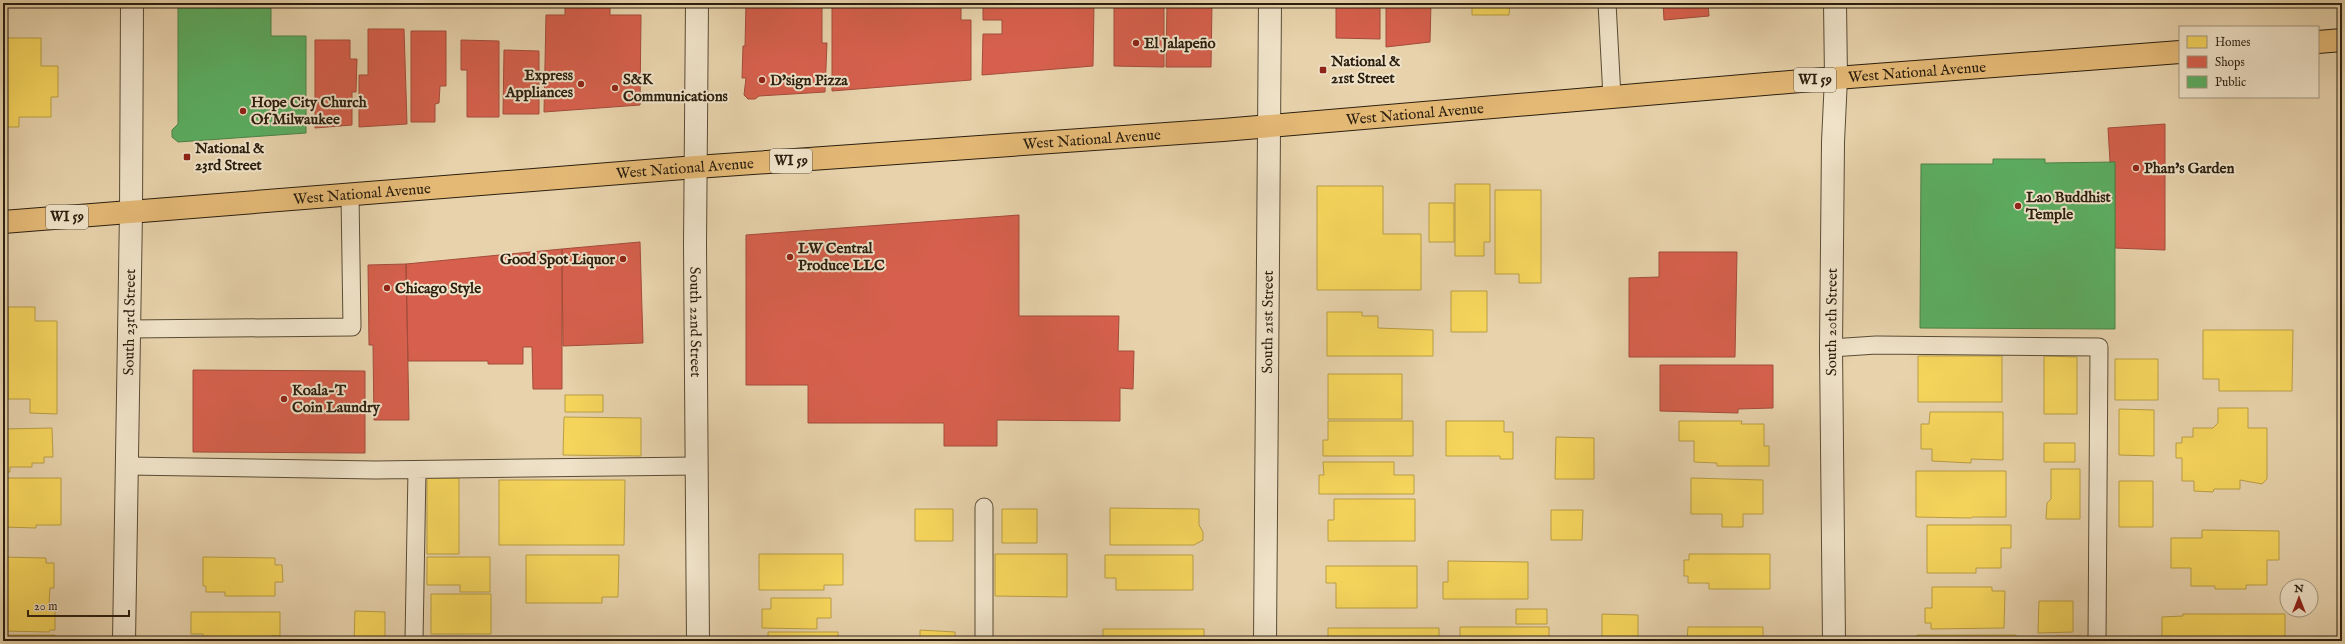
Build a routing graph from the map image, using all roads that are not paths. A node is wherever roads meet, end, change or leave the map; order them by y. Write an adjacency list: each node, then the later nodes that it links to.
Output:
1 (132, 3): 14 (street, South 23rd Street)
2 (697, 3): 12 (street, South 22nd Street)
3 (1270, 3): 11 (street, South 21st Street)
4 (1607, 3): 10 (lane)
5 (1834, 3): 9 (street, South 20th Street)
6 (2342, 40): 7 (main road)
7 (2319, 42)
8 (2179, 52): 9 (main road, West National Avenue / WI 59)
9 (1836, 78): 10 (main road, West National Avenue / WI 59); 17 (street, South 20th Street)
10 (1612, 97): 11 (main road, West National Avenue / WI 59)
11 (1269, 126): 12 (main road, West National Avenue / WI 59); 26 (street, South 21st Street)
12 (696, 168): 13 (main road, West National Avenue / WI 59); 19 (street, South 22nd Street)
13 (350, 195): 14 (main road, West National Avenue / WI 59); 16 (lane)
14 (131, 212): 15 (main road, West National Avenue / WI 59); 16 (street, South 23rd Street)
15 (3, 222)
16 (129, 329): 18 (street, South 23rd Street)
17 (1831, 348): 27 (street, South 20th Street); 28 (lane)
18 (128, 466): 20 (lane); 22 (street, South 23rd Street)
19 (697, 466): 20 (lane); 24 (street, South 22nd Street)
20 (417, 470): 23 (lane)
21 (984, 506): 25 (lane)
22 (124, 641)
23 (414, 641)
24 (698, 641)
25 (984, 641)
26 (1265, 641)
27 (1834, 641)
28 (2097, 641)

